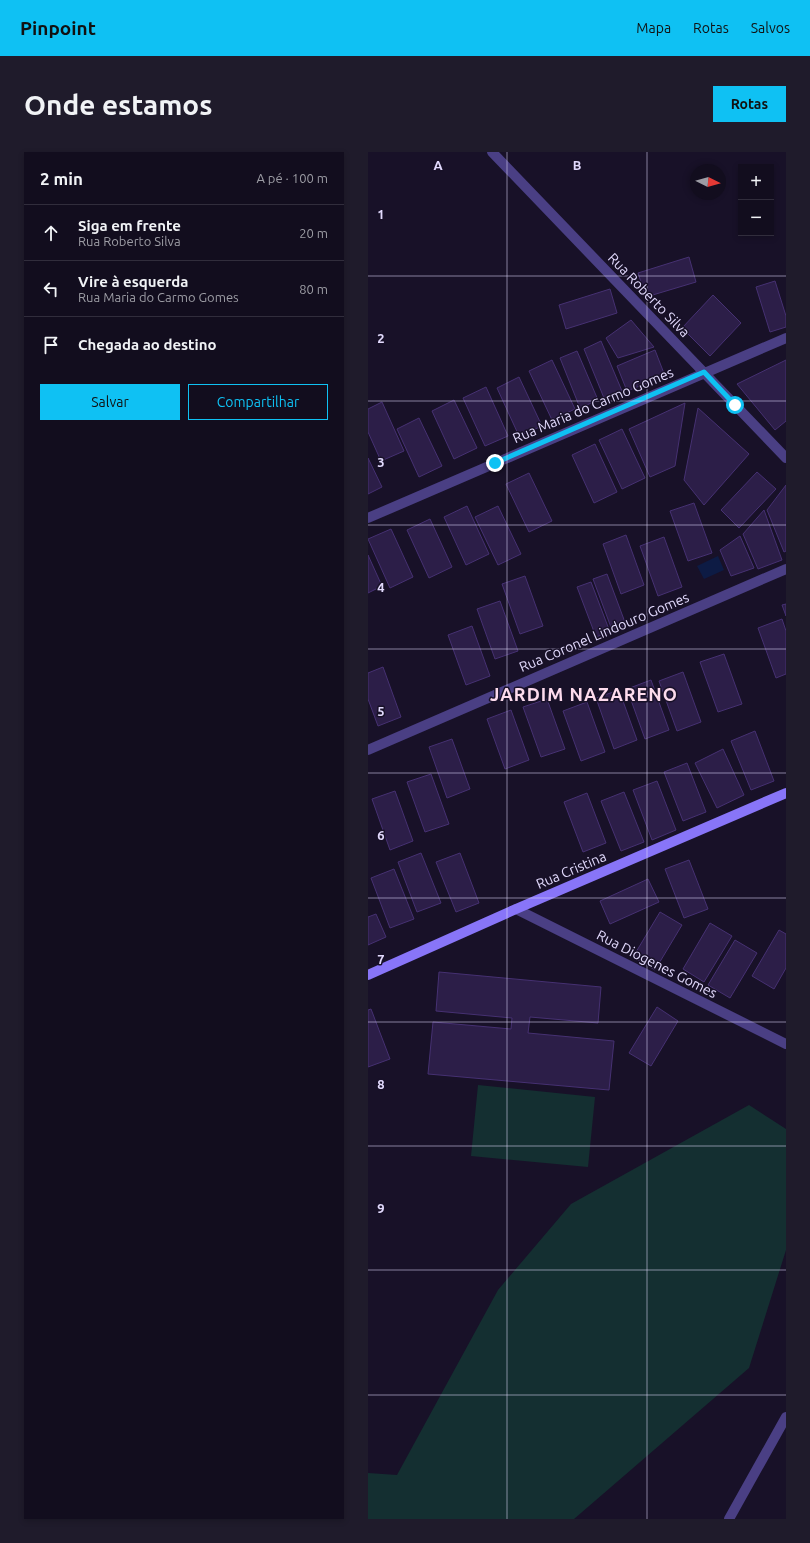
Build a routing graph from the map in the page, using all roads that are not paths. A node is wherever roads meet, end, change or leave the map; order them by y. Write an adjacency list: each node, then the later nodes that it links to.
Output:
1 (492, 152): 3 (street, Rua Roberto Silva)
2 (786, 338): 3 (street, Rua Maria do Carmo Gomes)
3 (704, 372): 4 (street, Rua Roberto Silva); 5 (street, Rua Maria do Carmo Gomes)
4 (786, 458)
5 (368, 518)
6 (786, 569): 7 (street, Rua Coronel Lindouro Gomes)
7 (368, 750)
8 (784, 795): 9 (main road, Rua Cristina)
9 (516, 909): 10 (main road, Rua Cristina); 11 (street, Rua Diogenes Gomes)
10 (368, 975)
11 (786, 1044)
12 (786, 1417): 13 (street)
13 (729, 1519)

